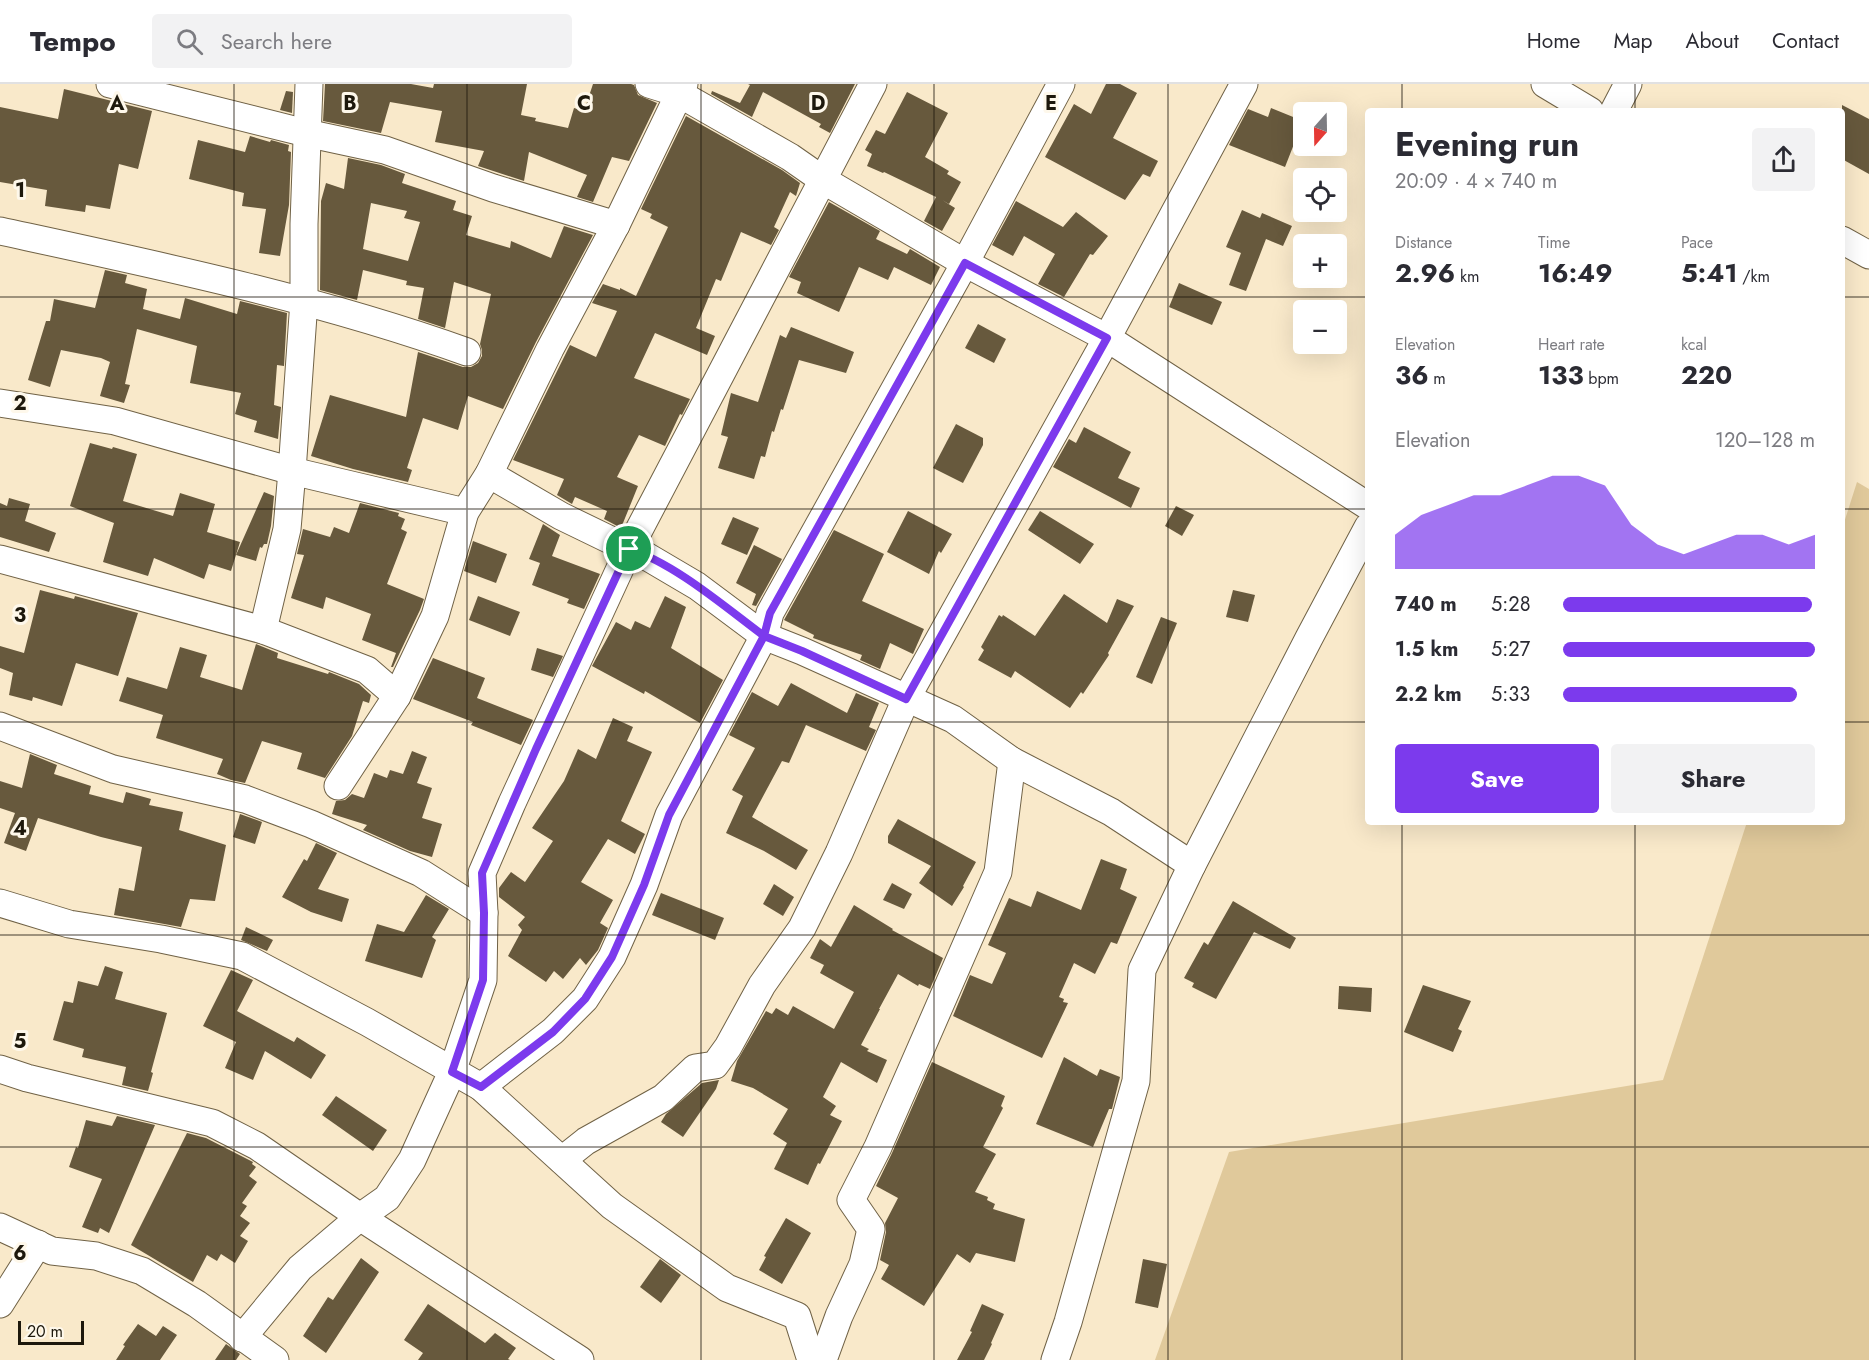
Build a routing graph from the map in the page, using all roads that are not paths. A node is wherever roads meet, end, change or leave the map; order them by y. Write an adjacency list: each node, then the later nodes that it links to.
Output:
1 (110, 84): 14 (street)
2 (309, 84): 14 (street)
3 (649, 84): 10 (street)
4 (873, 84): 15 (street)
5 (1061, 84): 20 (street)
6 (1244, 84): 22 (street)
7 (1545, 84): 12 (street)
8 (1571, 84): 11 (street)
9 (1628, 84): 13 (street)
10 (681, 89): 15 (street); 16 (street)
11 (1560, 108)
12 (1585, 108)
13 (1616, 108)
14 (306, 134): 16 (street); 21 (street)
15 (823, 180): 20 (street); 30 (street)
16 (616, 225): 26 (street)
17 (0, 231): 21 (street)
18 (1845, 242): 19 (street)
19 (1869, 255)
20 (965, 263): 22 (street); 33 (street)
21 (304, 301): 23 (street); 25 (street)
22 (1107, 338): 27 (street); 35 (street)
23 (467, 352)
24 (0, 404): 25 (street)
25 (292, 471): 28 (street); 32 (street)
26 (489, 474): 28 (street); 30 (street)
27 (1365, 504)
28 (465, 512): 34 (street)
29 (1365, 533): 39 (street)
30 (629, 549): 33 (street); 41 (street)
31 (0, 559): 32 (street)
32 (263, 630): 34 (street)
33 (764, 636): 35 (street); 44 (street)
34 (397, 696): 38 (street)
35 (906, 699): 37 (street); 45 (street)
36 (0, 726): 41 (street)
37 (1012, 761): 39 (street); 54 (street)
38 (338, 786)
39 (1192, 865): 55 (street)
40 (0, 903): 43 (street)
41 (484, 913): 43 (street)
42 (0, 1069): 46 (street)
43 (452, 1072): 44 (street); 46 (street)
44 (481, 1087): 45 (street)
45 (562, 1160): 53 (street)
46 (360, 1217): 50 (street); 52 (street)
47 (0, 1227): 48 (street)
48 (38, 1244): 49 (street); 50 (street)
49 (0, 1304)
50 (242, 1338): 51 (street)
51 (275, 1360)
52 (580, 1360)
53 (811, 1360)
54 (823, 1360)
55 (1055, 1360)

